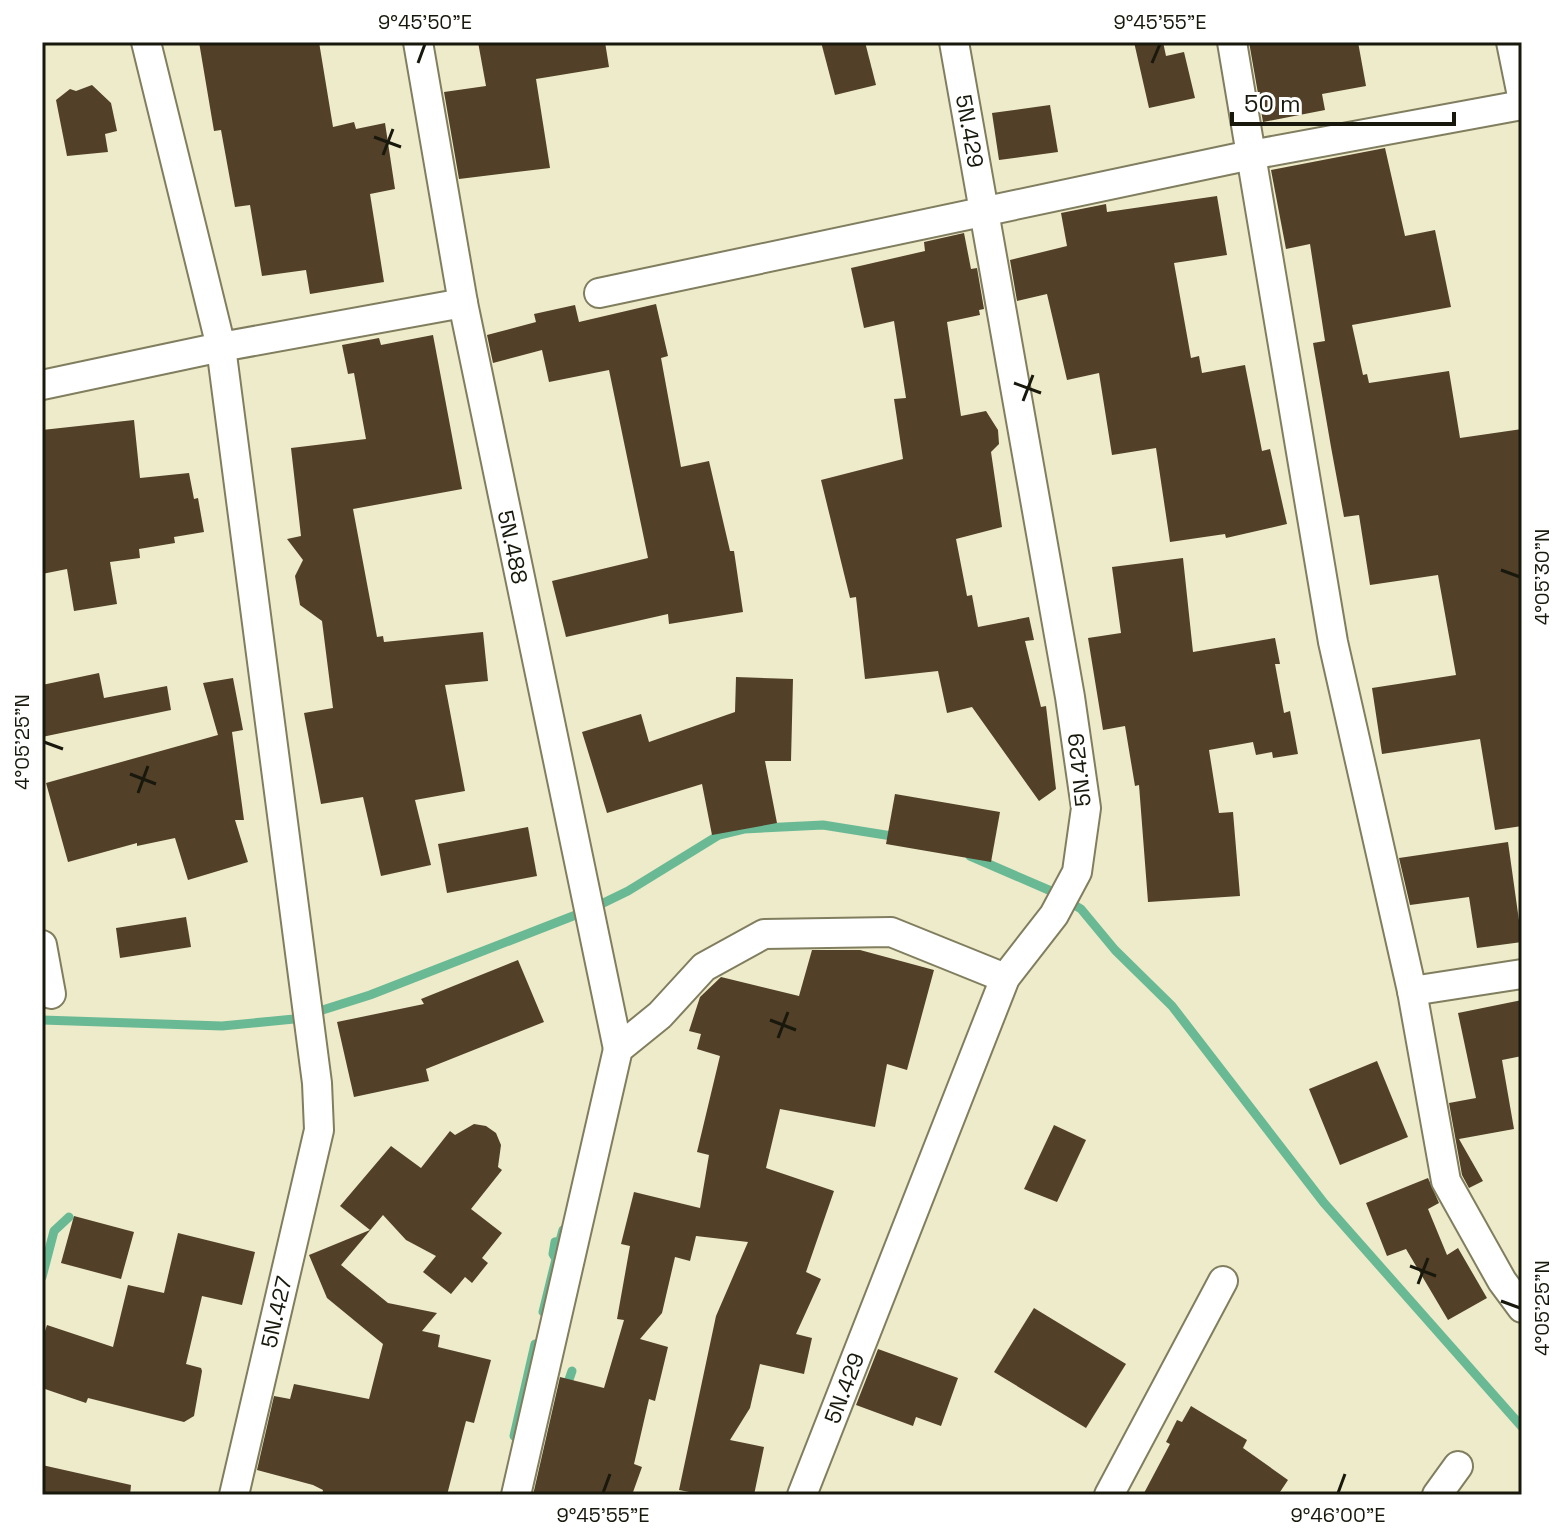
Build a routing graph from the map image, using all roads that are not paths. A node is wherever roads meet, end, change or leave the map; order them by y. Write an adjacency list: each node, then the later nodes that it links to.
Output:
1 (146, 42): 12 (street, 5N.427)
2 (418, 42): 11 (street, 5N.488)
3 (954, 42): 9 (street, 5N.429)
4 (1232, 42): 8 (street)
5 (1511, 42): 6 (street)
6 (1522, 96)
7 (1522, 105): 8 (street)
8 (1251, 155): 9 (street); 17 (street)
9 (984, 212): 10 (street); 16 (street, 5N.429)
10 (599, 293)
11 (463, 303): 12 (street); 19 (street, 5N.488)
12 (221, 347): 13 (street); 23 (street, 5N.427)
13 (42, 385)
14 (42, 945): 18 (street)
15 (1522, 974): 17 (street)
16 (1005, 978): 19 (street); 25 (street, 5N.429)
17 (1412, 991): 21 (street)
18 (51, 994)
19 (618, 1049): 24 (street)
20 (1223, 1281): 26 (street)
21 (1522, 1308)
22 (1458, 1466): 27 (street)
23 (234, 1495)
24 (516, 1495)
25 (802, 1495)
26 (1109, 1495)
27 (1437, 1495)

